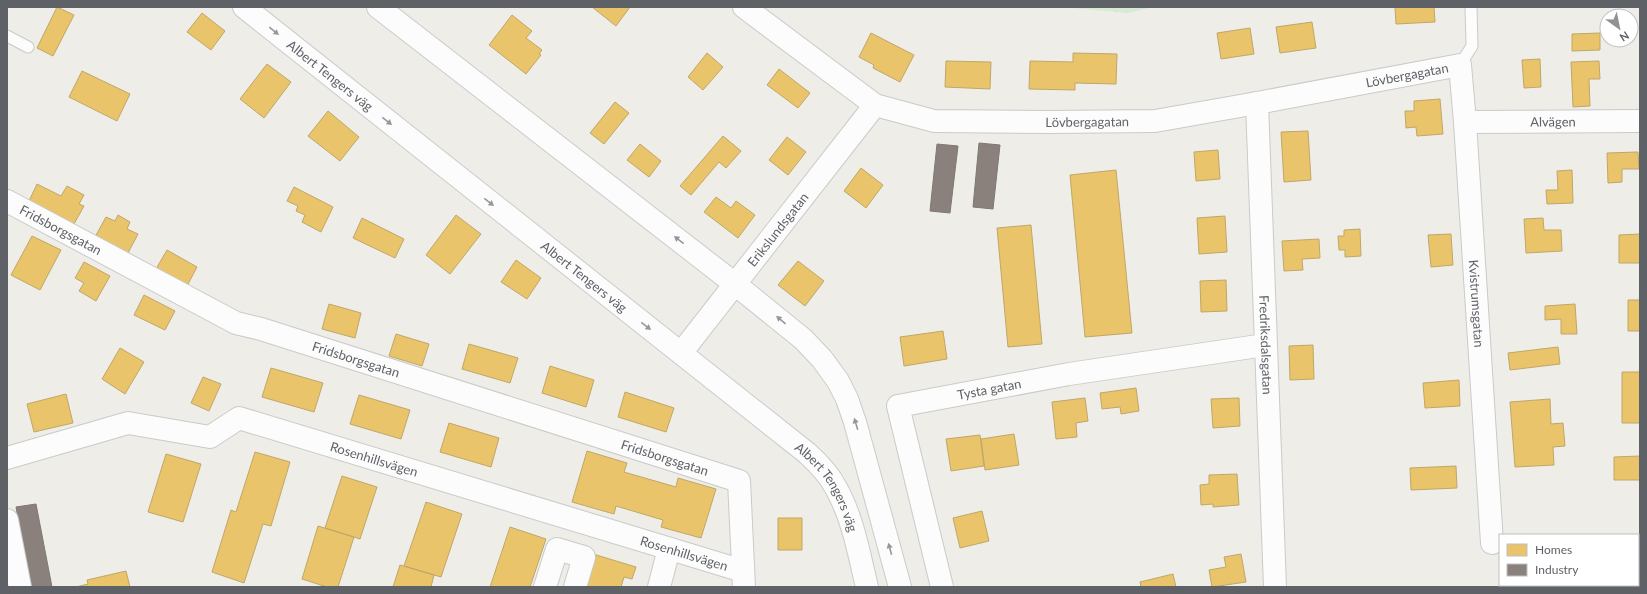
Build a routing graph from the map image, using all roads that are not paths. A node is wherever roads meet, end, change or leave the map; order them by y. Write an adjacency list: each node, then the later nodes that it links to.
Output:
1 (244, 7): 15 (street, Albert Tengers väg, one-way to 15)
2 (378, 7): 13 (street, one-way to 2)
3 (744, 7): 9 (street, Lövbergagatan)
4 (1471, 7): 7 (lane)
5 (7, 36): 6 (lane)
6 (28, 47)
7 (1460, 64): 8 (street, Lövbergagatan); 11 (street, Kvistrumsgatan)
8 (1257, 103): 9 (street, Lövbergagatan); 14 (street, Fredriksdalsgatan)
9 (875, 105): 13 (street, Erikslundsgatan)
10 (1640, 121): 11 (street, Alvägen)
11 (1465, 122): 18 (street, Kvistrumsgatan)
12 (7, 201): 20 (street, Fridsborgsgatan)
13 (735, 284): 15 (street, Erikslundsgatan); 26 (street, one-way to 13)
14 (1265, 345): 27 (street, Tysta gatan); 28 (street, Fredriksdalsgatan)
15 (681, 353): 25 (street, Albert Tengers väg)
16 (7, 458): 19 (street, Rosenhillsvägen)
17 (7, 520): 21 (street)
18 (1492, 543)
19 (669, 549): 20 (street, Rosenhillsvägen); 24 (street)
20 (743, 579)
21 (20, 587)
22 (545, 587): 23 (street)
23 (575, 587)
24 (659, 587)
25 (867, 587)
26 (900, 587)
27 (942, 587)
28 (1275, 587)

